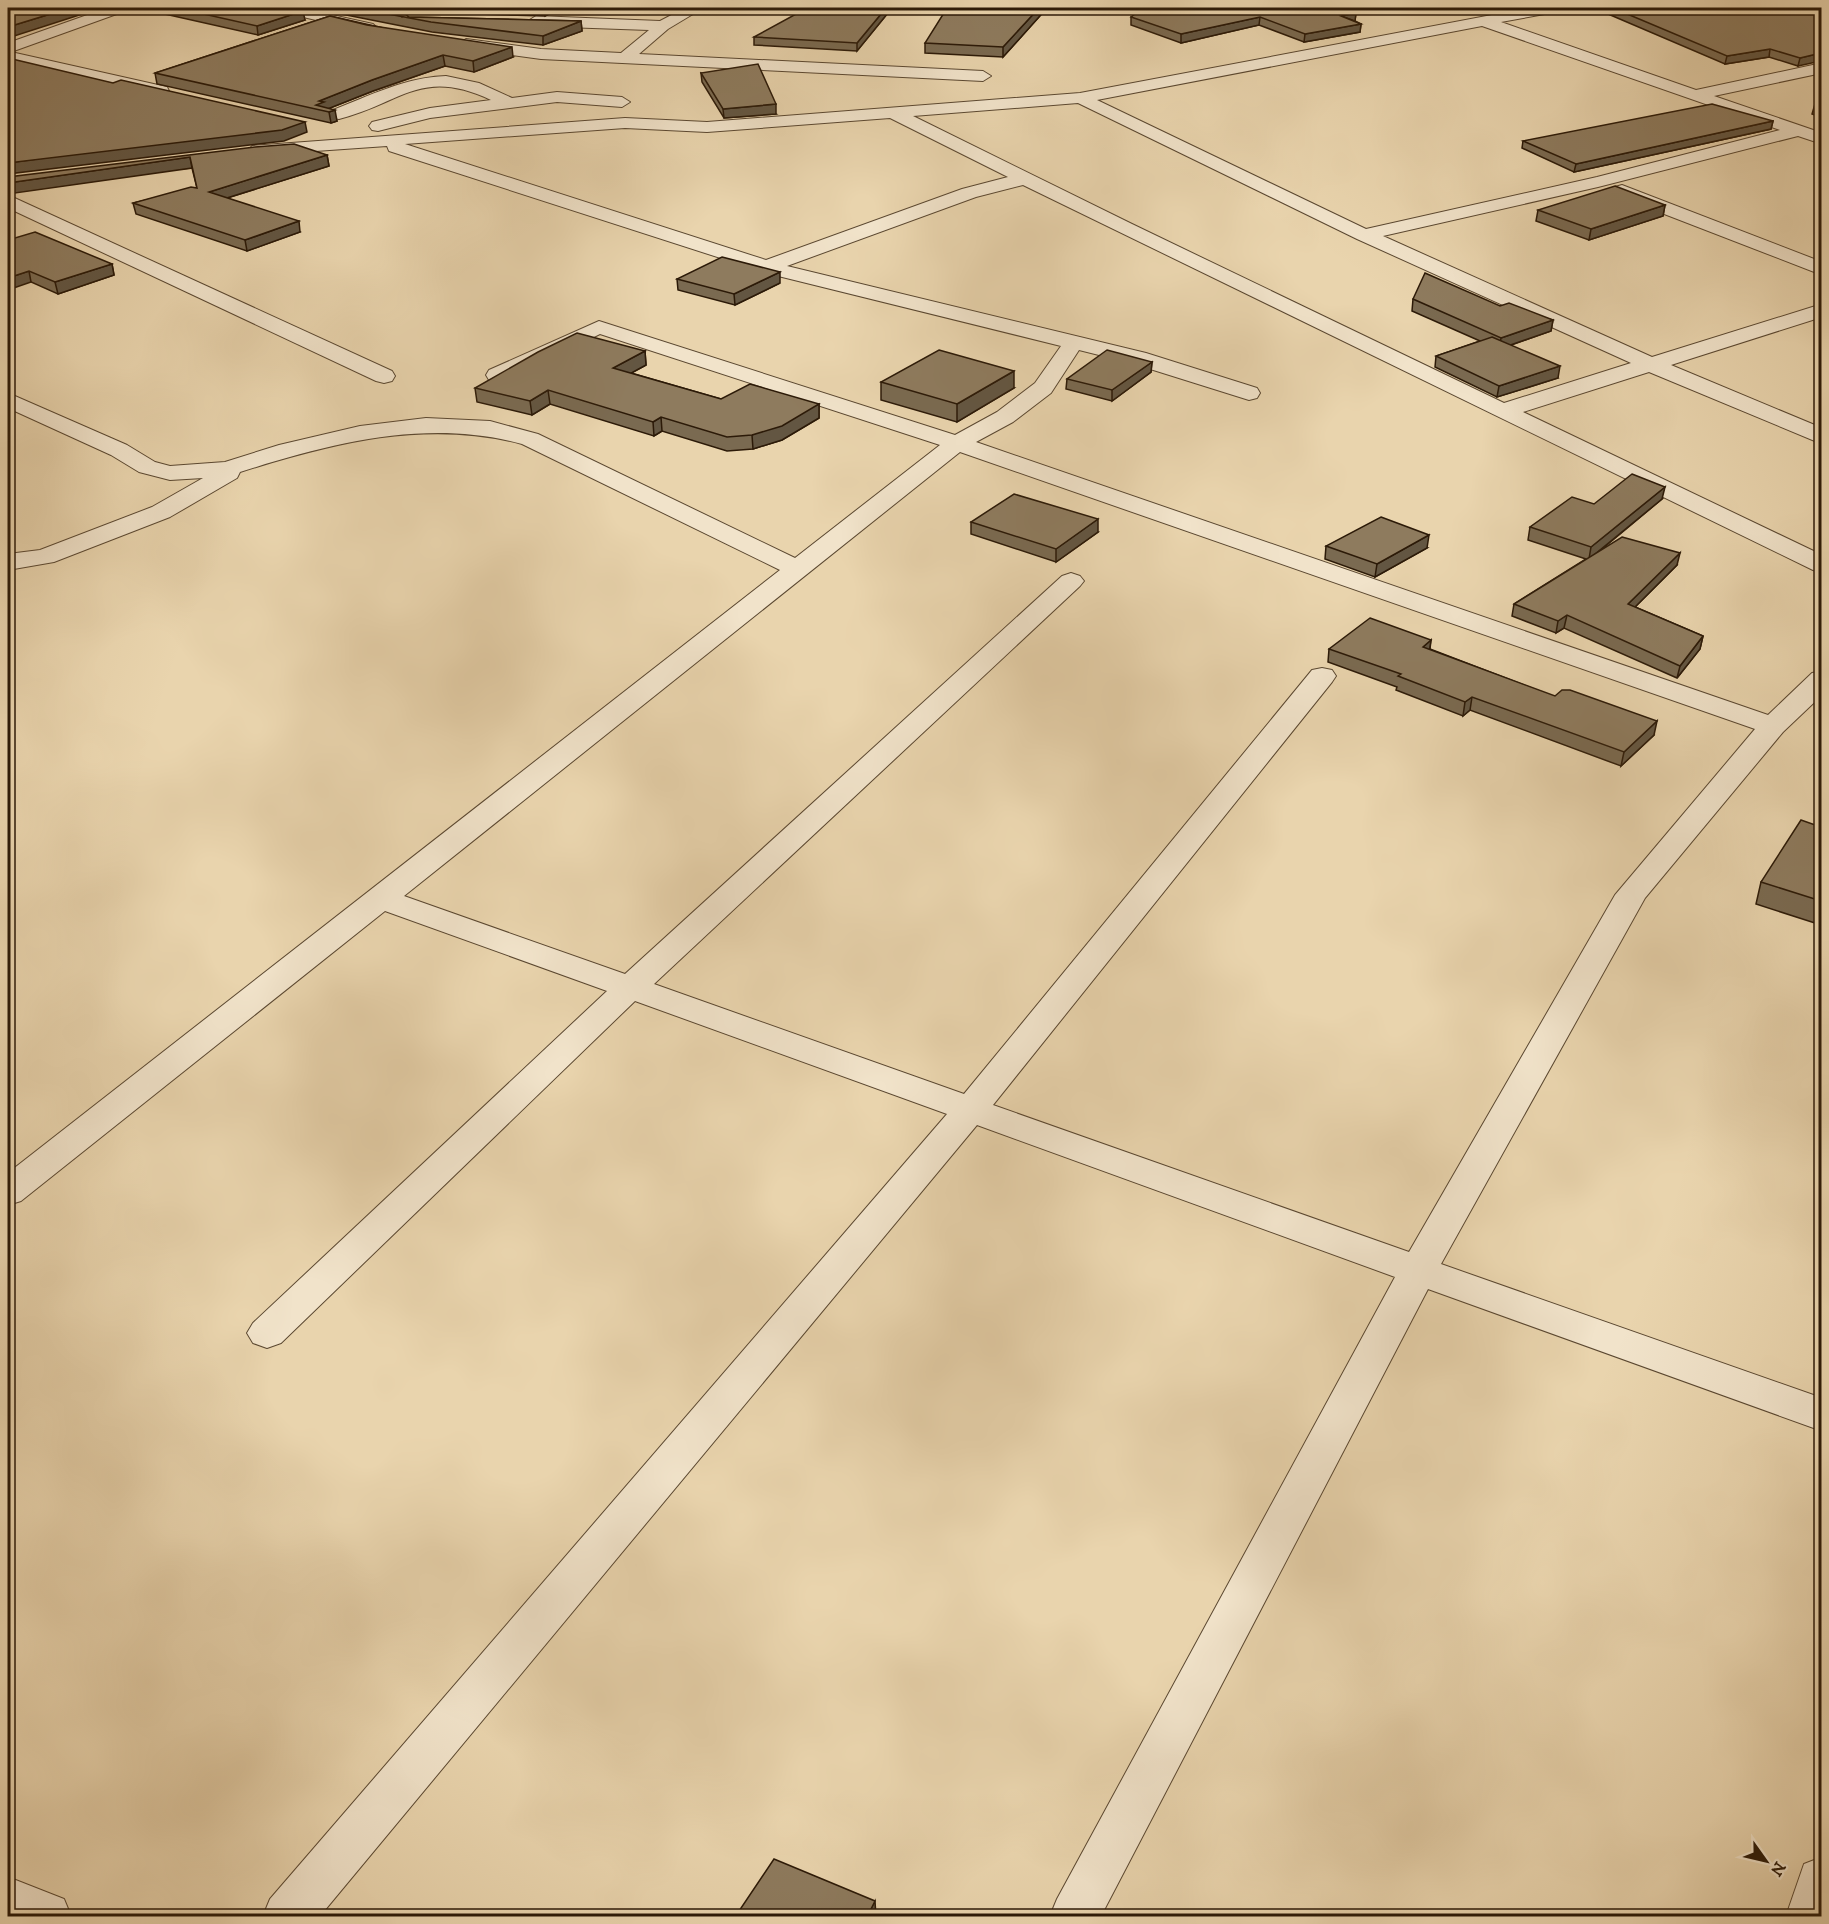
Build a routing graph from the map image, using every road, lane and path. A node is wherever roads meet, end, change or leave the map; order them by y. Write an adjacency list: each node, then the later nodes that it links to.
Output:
1 (120, 8): 12 (street)
2 (282, 8): 5 (street)
3 (695, 8): 9 (street)
4 (1550, 8): 6 (street)
5 (330, 19): 8 (street); 10 (street)
6 (1481, 20): 20 (street); 21 (street)
7 (523, 21): 9 (street)
8 (383, 24)
9 (663, 26): 14 (street)
10 (297, 30)
11 (447, 41): 14 (street)
12 (8, 48)
13 (8, 56): 18 (street)
14 (625, 58): 17 (street)
15 (1821, 68): 20 (street)
16 (164, 73): 18 (street)
17 (983, 76)
18 (131, 84): 19 (street)
19 (176, 95)
20 (1693, 95): 28 (street)
21 (1080, 98): 25 (street); 37 (street)
22 (621, 102): 23 (street)
23 (510, 103): 24 (street); 26 (street)
24 (482, 106): 29 (street); 30 (street)
25 (894, 113): 30 (street); 34 (street)
26 (339, 114)
27 (322, 129): 29 (street)
28 (1798, 131): 31 (street); 35 (street)
29 (344, 134): 32 (street)
30 (483, 134): 32 (street)
31 (1821, 139)
32 (377, 141): 33 (street); 38 (street)
33 (245, 152)
34 (1023, 179): 38 (street); 47 (street)
35 (1598, 182): 37 (street); 39 (street)
36 (8, 201): 44 (street)
37 (1364, 235): 42 (street)
38 (769, 266): 41 (street)
39 (1821, 268)
40 (1821, 310): 42 (street)
41 (1074, 342): 45 (street); 49 (street)
42 (1650, 364): 47 (street); 48 (street)
43 (497, 375): 49 (street)
44 (384, 376)
45 (1249, 393)
46 (8, 399): 50 (street)
47 (1505, 410): 52 (street)
48 (1821, 437)
49 (957, 443): 53 (street); 57 (street)
50 (239, 466): 51 (street); 53 (street)
51 (8, 562)
52 (1821, 565)
53 (798, 569): 58 (street)
54 (1071, 581): 59 (street)
55 (1322, 676): 60 (street)
56 (1821, 680): 57 (street)
57 (1773, 726): 62 (street)
58 (380, 898): 59 (street); 61 (street)
59 (630, 988): 60 (street); 63 (street)
60 (970, 1110): 62 (street); 68 (street)
61 (8, 1192)
62 (1418, 1270): 64 (street); 69 (street)
63 (267, 1333)
64 (1821, 1415)
65 (1821, 1880): 70 (street)
66 (8, 1900): 67 (street)
67 (46, 1917)
68 (288, 1917)
69 (1075, 1917)
70 (1811, 1917)

